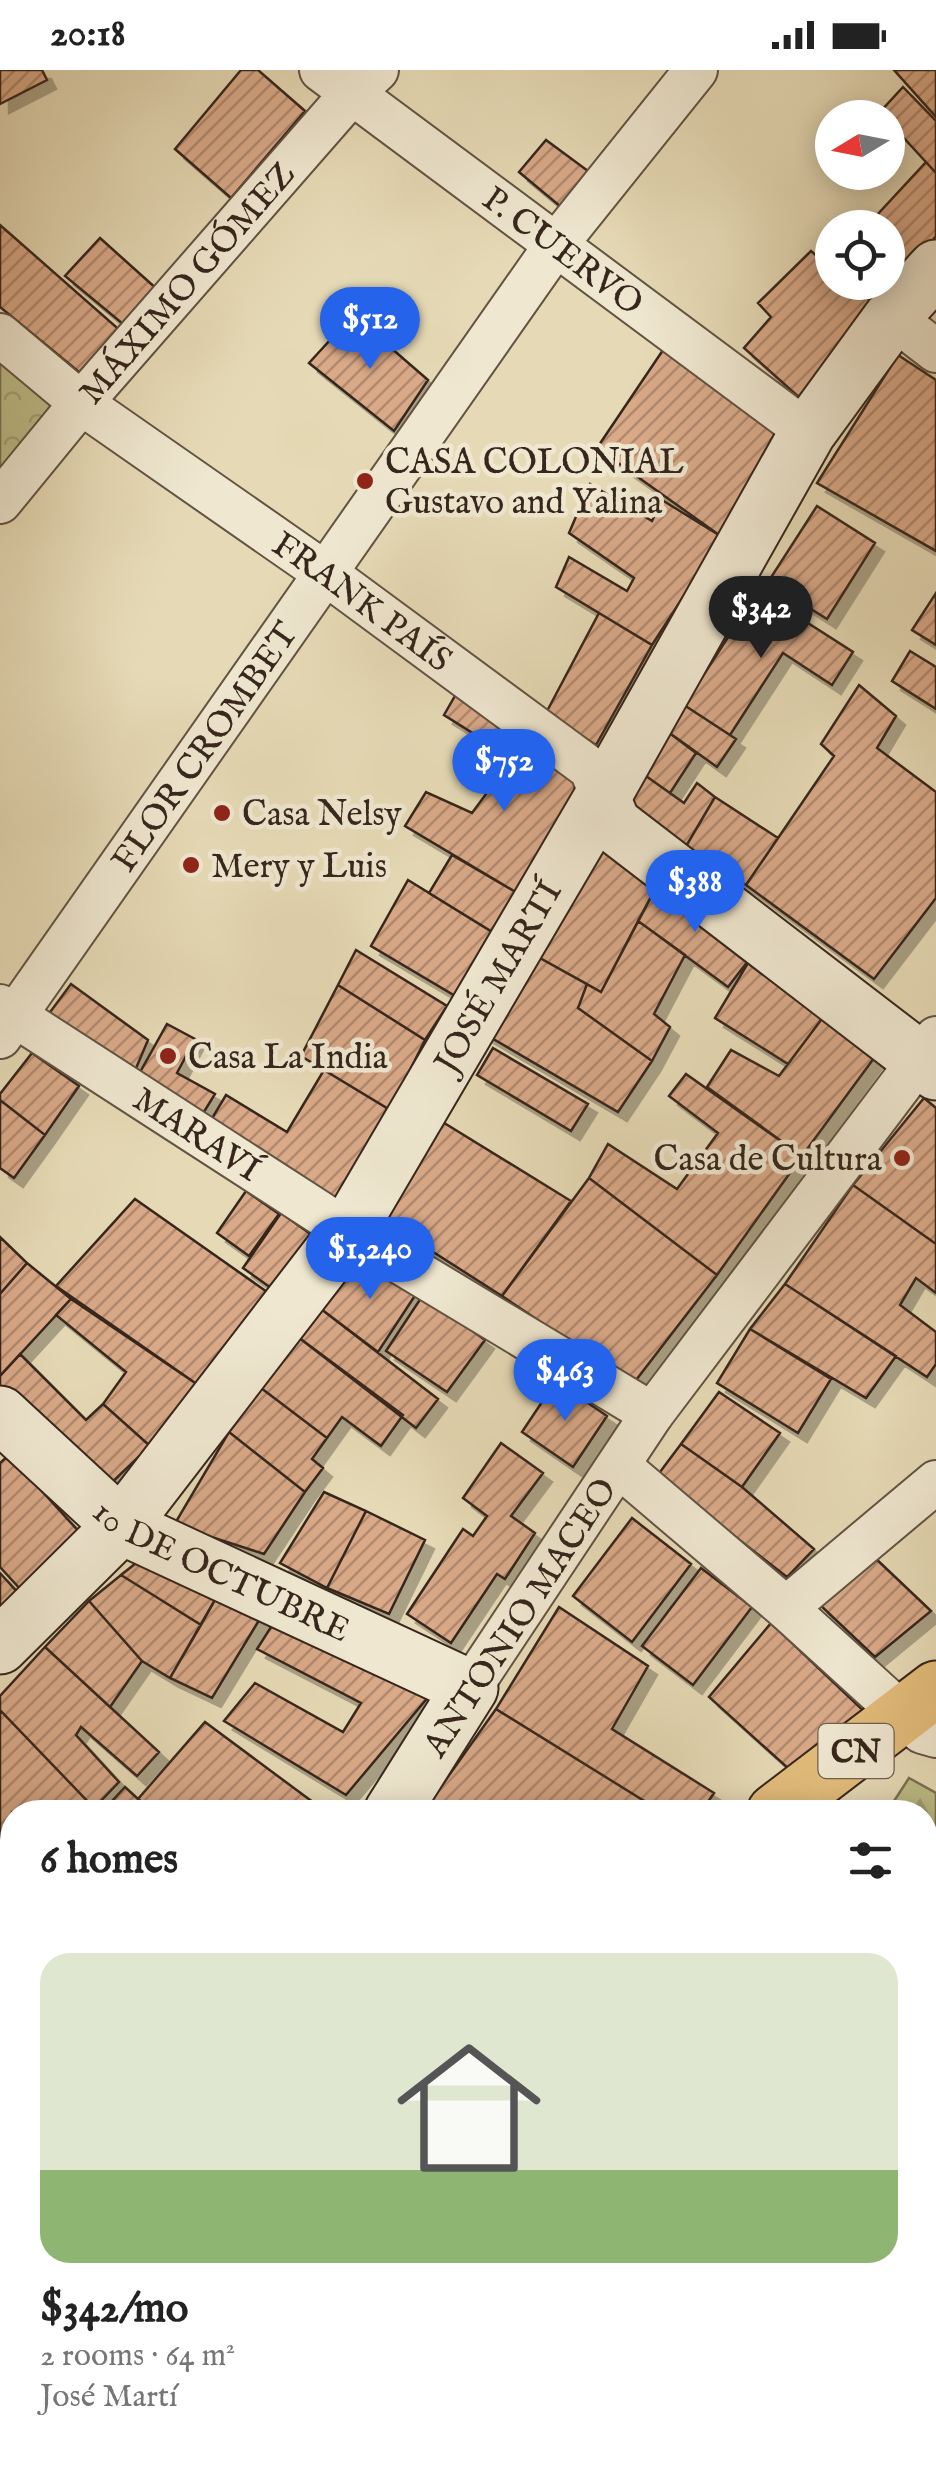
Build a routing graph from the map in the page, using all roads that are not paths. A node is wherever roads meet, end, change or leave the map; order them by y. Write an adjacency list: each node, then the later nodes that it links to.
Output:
1 (696, 70): 3 (street, FLOR CROMBET)
2 (350, 78): 3 (street, P. CUERVO); 8 (street, MÁXIMO GÓMEZ)
3 (555, 246): 9 (street, P. CUERVO); 11 (street, FLOR CROMBET)
4 (936, 268): 5 (main road, JOSÉ MARTÍ)
5 (892, 317): 7 (street); 9 (main road, JOSÉ MARTÍ)
6 (0, 336): 8 (street, FRANK PAÍS)
7 (936, 352)
8 (80, 403): 10 (street, MÁXIMO GÓMEZ); 11 (street, FRANK PAÍS)
9 (808, 432): 12 (main road, JOSÉ MARTÍ)
10 (0, 502)
11 (326, 573): 12 (street, FRANK PAÍS); 13 (street, FLOR CROMBET)
12 (602, 798): 14 (main road, FRANK PAÍS); 15 (main road, JOSÉ MARTÍ)
13 (5, 1020): 15 (street, MARAVÍ)
14 (930, 1056): 17 (street, ANTONIO MACEO)
15 (348, 1231): 17 (street, MARAVÍ); 20 (main road, JOSÉ MARTÍ)
16 (0, 1414): 20 (main road, 10 DE OCTUBRE)
17 (652, 1414): 18 (street, ANTONIO MACEO)
18 (619, 1466): 21 (street); 23 (street, ANTONIO MACEO)
19 (936, 1482): 21 (street)
20 (121, 1526): 22 (main road, JOSÉ MARTÍ); 23 (main road, 10 DE OCTUBRE)
21 (786, 1608): 24 (street)
22 (0, 1646)
23 (470, 1688): 25 (main road, ANTONIO MACEO)
24 (925, 1714): 26 (main road, CN)
25 (400, 1800)
26 (793, 1800)

